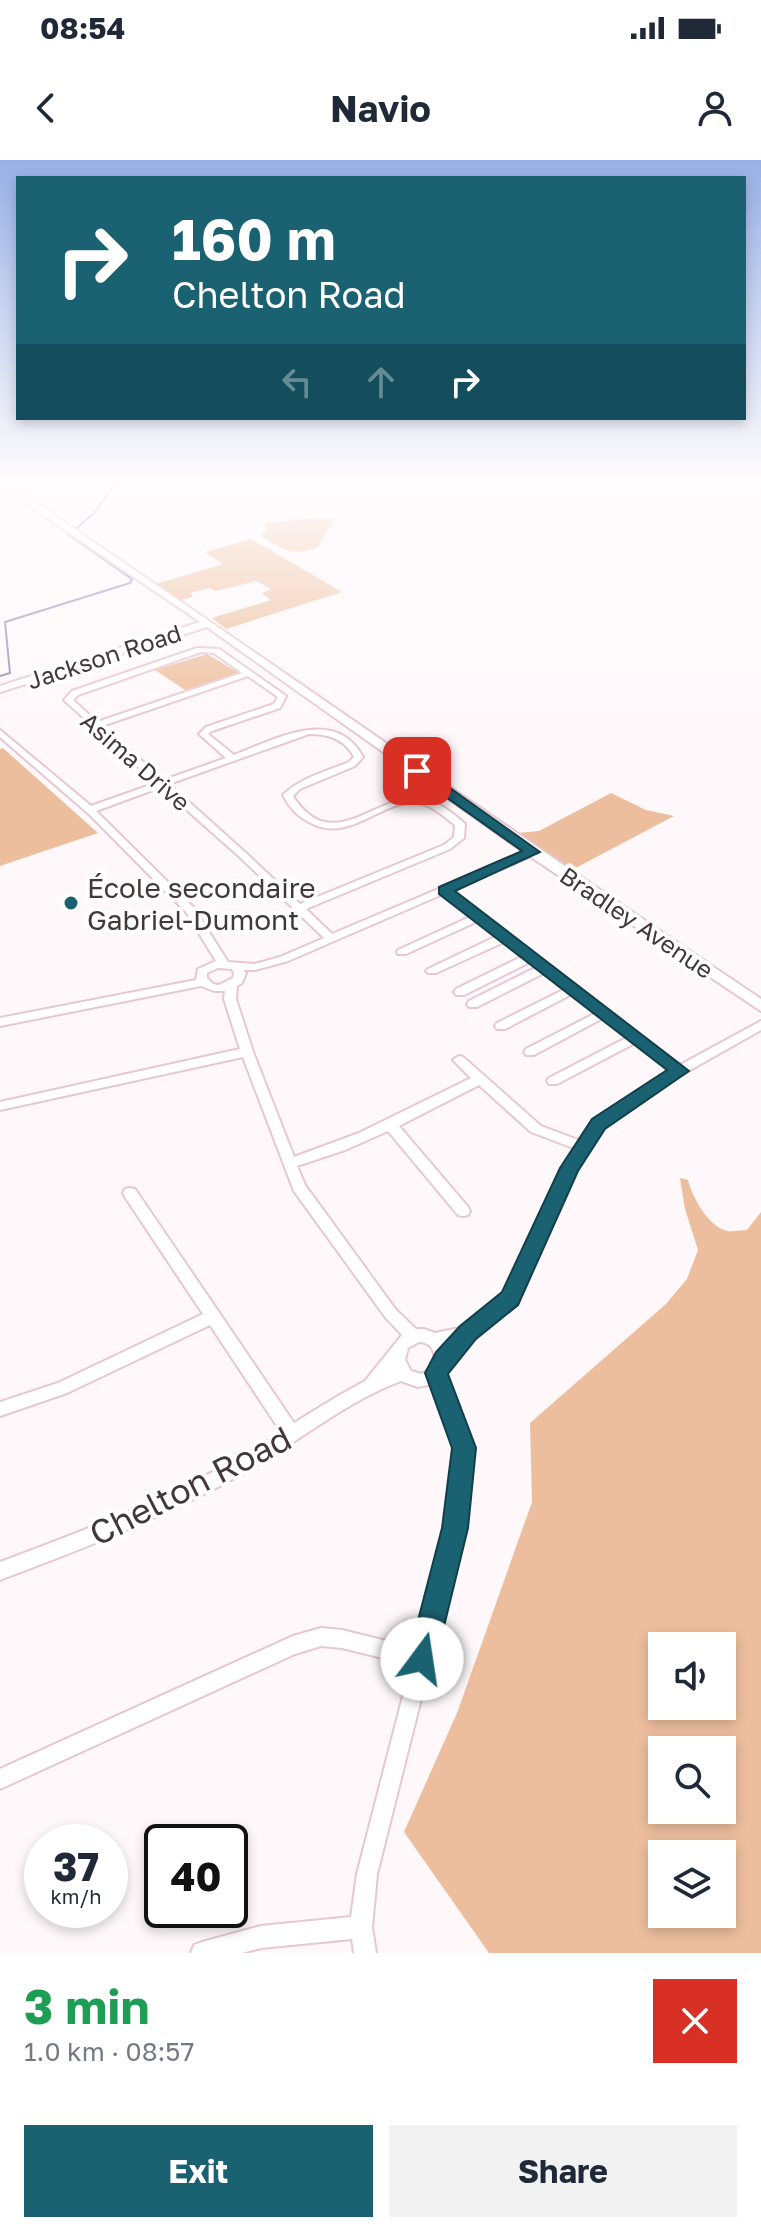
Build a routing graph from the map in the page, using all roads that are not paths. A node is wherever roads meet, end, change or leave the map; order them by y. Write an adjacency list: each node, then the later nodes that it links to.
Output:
1 (123, 565): 2 (main road, Bradley Avenue)
2 (208, 623): 4 (main road, Jackson Road); 10 (main road, Bradley Avenue)
3 (249, 673): 5 (street); 5 (street, Asima Drive); 7 (street, Asima Drive)
4 (0, 689)
5 (96, 725): 8 (street, Asima Drive)
6 (0, 733): 9 (street)
7 (232, 758): 8 (street); 12 (street)
8 (162, 784): 9 (street); 12 (street, Asima Drive)
9 (89, 810): 20 (street)
10 (533, 852): 11 (street); 25 (main road, Bradley Avenue)
11 (444, 890): 13 (street); 15 (street)
12 (300, 908): 15 (street, Asima Drive)
13 (479, 917): 14 (street); 16 (street)
14 (505, 937): 17 (street); 19 (street)
15 (331, 939): 20 (street)
16 (402, 952)
17 (531, 957): 18 (street); 23 (street)
18 (545, 968): 22 (street); 24 (street)
19 (432, 971)
20 (227, 978): 21 (street); 21 (street); 31 (street)
21 (202, 979): 27 (street)
22 (573, 989): 26 (street); 29 (street)
23 (460, 992)
24 (473, 1004)
25 (761, 1006)
26 (604, 1013): 30 (street); 32 (street)
27 (0, 1022)
28 (761, 1025): 34 (street)
29 (501, 1026)
30 (636, 1038): 34 (street); 36 (street)
31 (247, 1052): 37 (street); 40 (street)
32 (530, 1052)
33 (459, 1060): 35 (street)
34 (679, 1071): 39 (street)
35 (479, 1079): 38 (street); 39 (street)
36 (553, 1081)
37 (0, 1106)
38 (391, 1125): 40 (street); 42 (street)
39 (584, 1147): 44 (street)
40 (291, 1163): 46 (street)
41 (130, 1193): 43 (street)
42 (463, 1211)
43 (212, 1317): 51 (street); 52 (street)
44 (468, 1332): 45 (street); 47 (street)
45 (432, 1340): 46 (street); 47 (street)
46 (404, 1345): 48 (street); 49 (street, Chelton Road)
47 (440, 1366): 48 (street, Chelton Road); 50 (street)
48 (411, 1376): 49 (street, Chelton Road); 50 (street)
49 (372, 1383): 52 (street, Chelton Road)
50 (448, 1400): 54 (street)
51 (0, 1409)
52 (292, 1434): 53 (street, Chelton Road)
53 (0, 1571)
54 (422, 1659): 55 (street); 56 (street)
55 (0, 1779)
56 (361, 1927): 57 (street); 58 (street)
57 (202, 1953)
58 (365, 1953)

